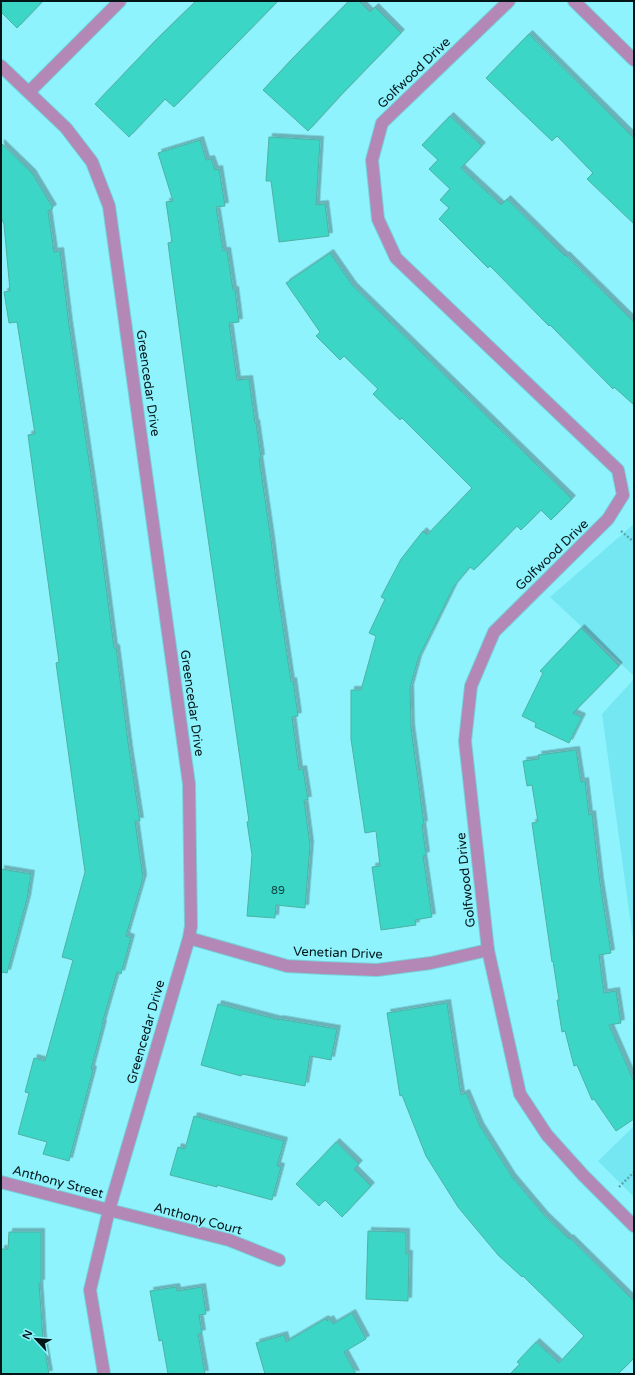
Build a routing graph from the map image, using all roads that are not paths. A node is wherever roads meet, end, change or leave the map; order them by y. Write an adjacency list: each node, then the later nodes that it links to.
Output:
1 (120, 1): 6 (street)
2 (509, 1): 8 (street, Golfwood Drive)
3 (574, 1): 4 (street)
4 (634, 60)
5 (1, 66): 6 (street, Greencedar Drive)
6 (29, 92): 7 (street, Greencedar Drive)
7 (189, 938): 8 (street, Venetian Drive); 10 (street, Greencedar Drive)
8 (488, 950): 11 (street, Golfwood Drive)
9 (1, 1182): 10 (street, Anthony Street)
10 (109, 1210): 12 (street, Anthony Court); 13 (street, Greencedar Drive)
11 (634, 1226)
12 (279, 1260)
13 (104, 1374)

